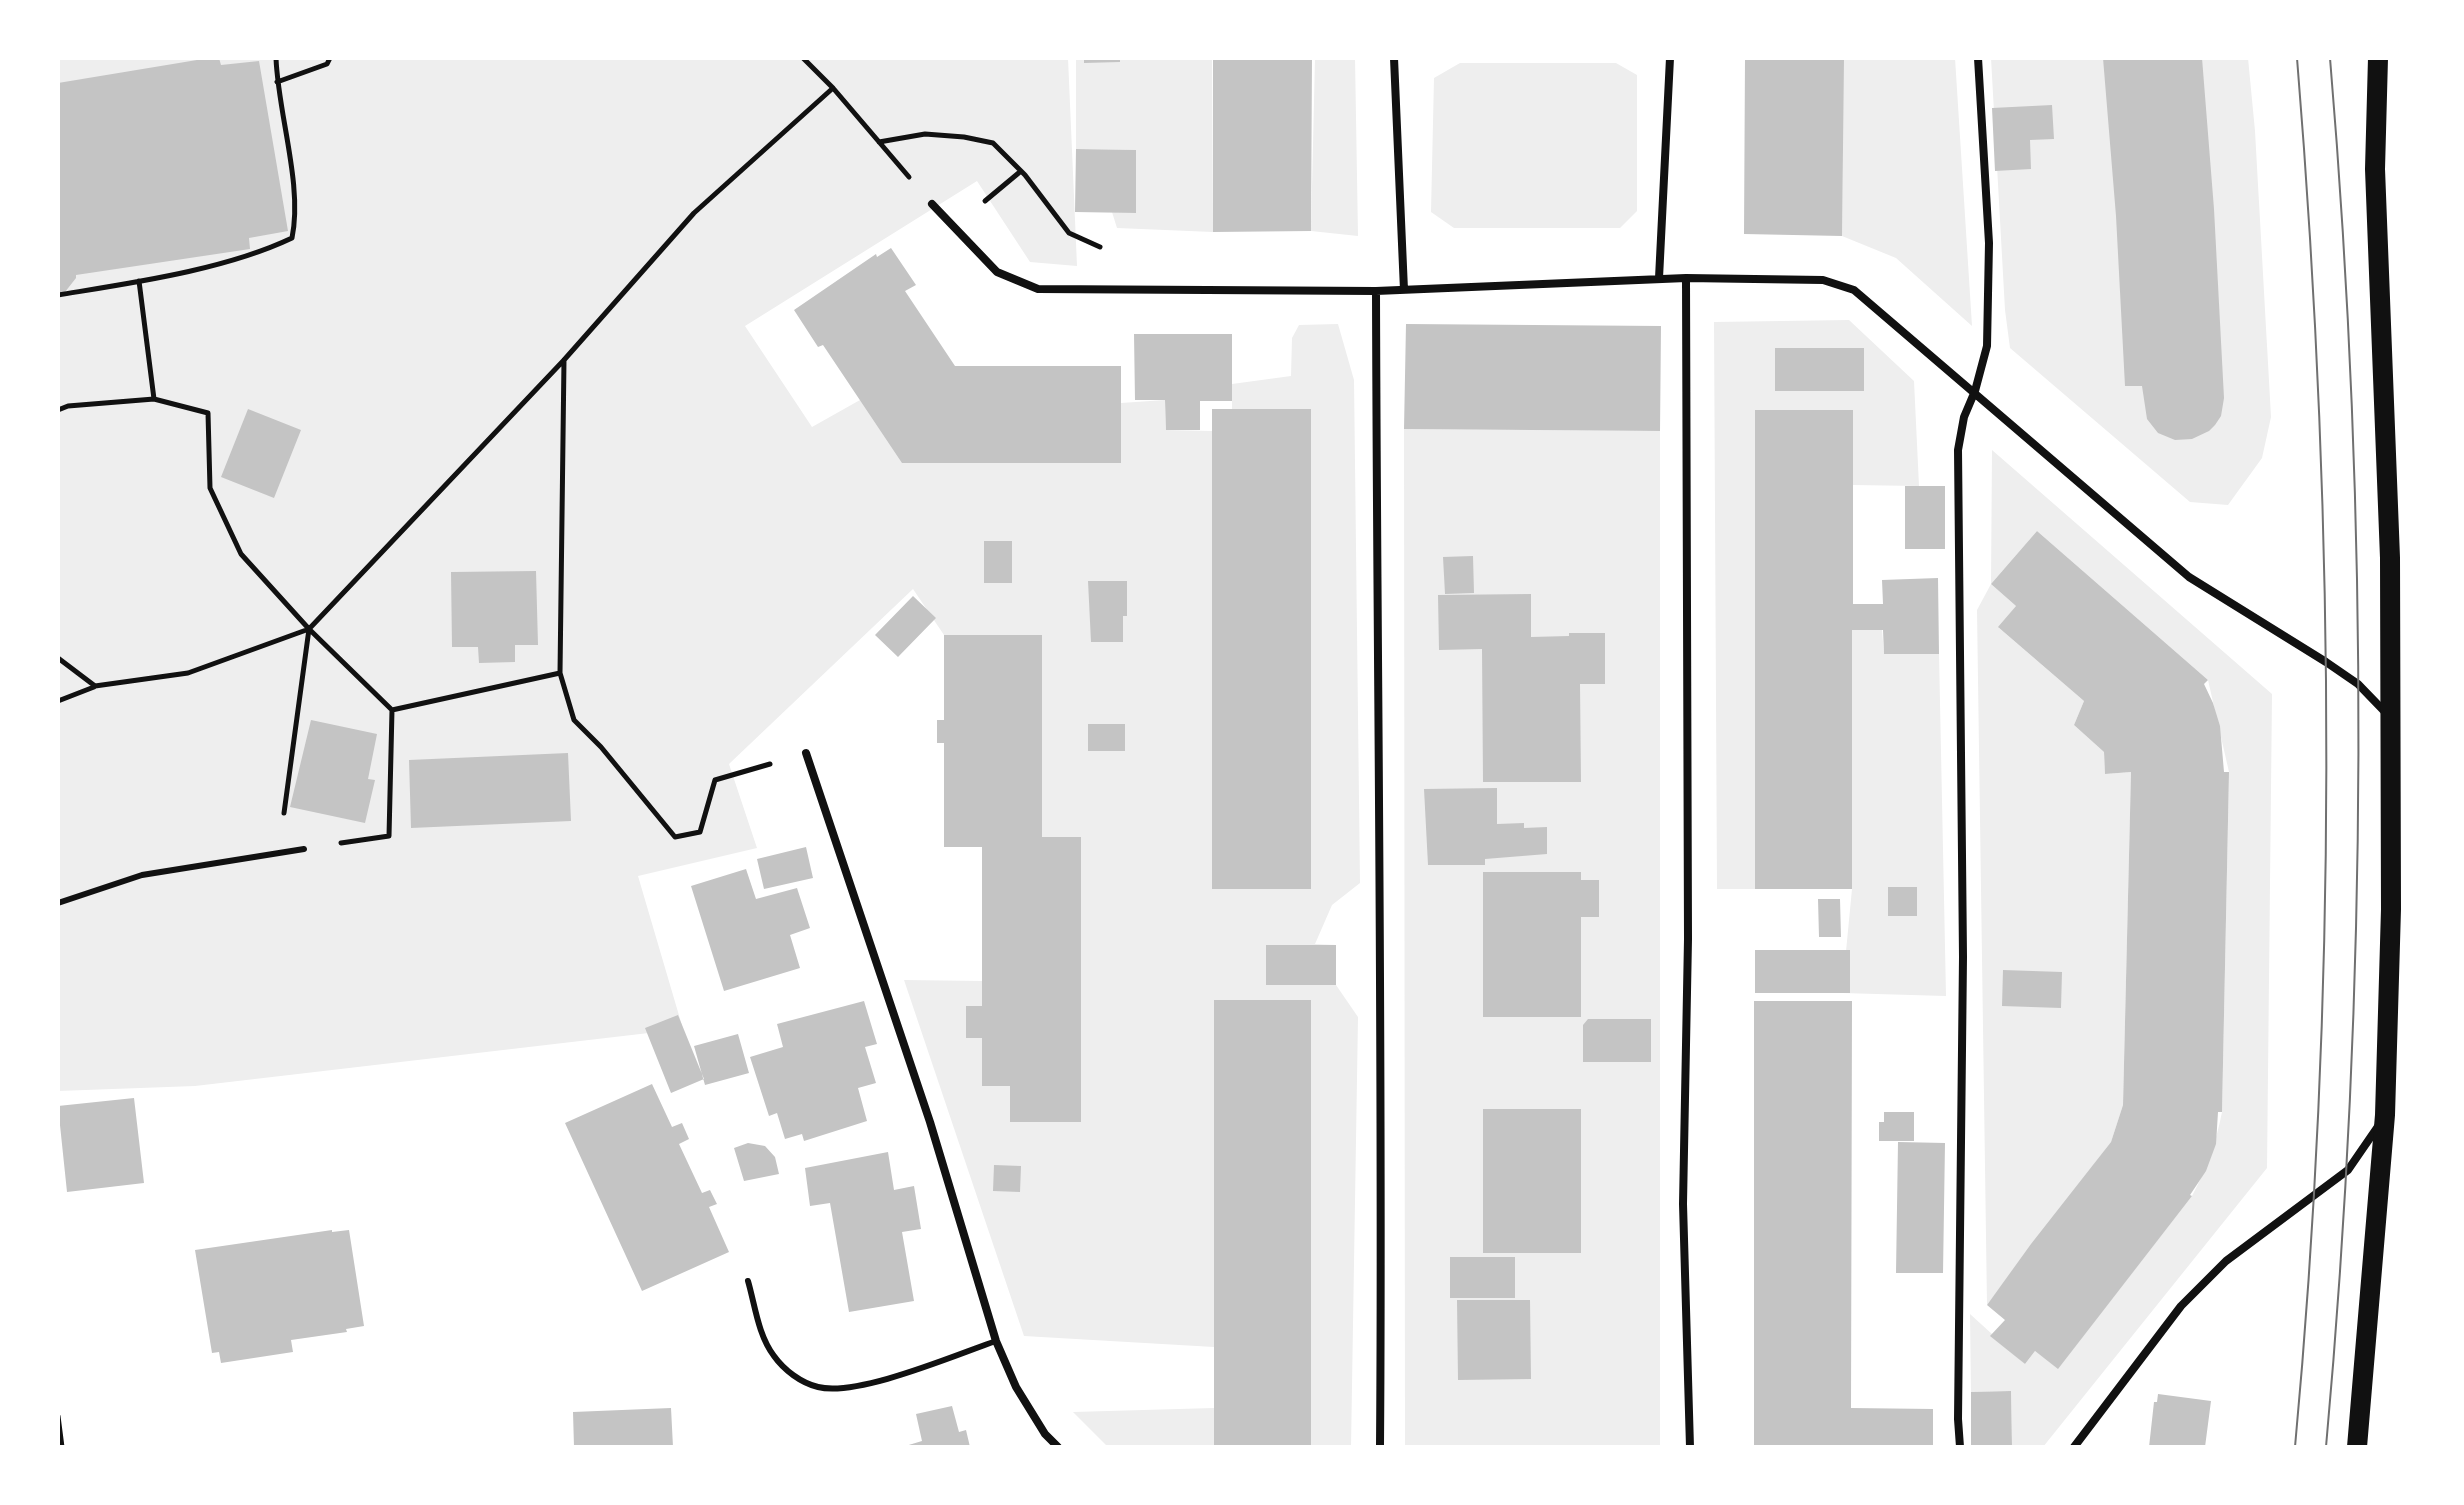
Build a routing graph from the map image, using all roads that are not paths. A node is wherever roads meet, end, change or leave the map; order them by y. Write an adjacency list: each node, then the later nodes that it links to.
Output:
1 (1394, 58): 8 (street)
2 (1670, 58): 6 (street)
3 (1978, 58): 10 (street)
4 (2378, 58): 11 (main road)
5 (932, 204): 9 (street)
6 (1659, 278): 7 (street); 8 (street)
7 (1686, 278): 10 (street); 20 (street)
8 (1404, 290): 9 (street)
9 (1376, 291): 19 (street)
10 (1975, 391): 11 (street); 21 (street)
11 (2392, 720): 15 (main road)
12 (806, 753): 17 (street)
13 (304, 849): 14 (lane)
14 (58, 903)
15 (2385, 1115): 22 (street); 23 (main road)
16 (748, 1281): 17 (lane)
17 (996, 1341): 18 (street)
18 (1058, 1447)
19 (1380, 1447)
20 (1690, 1447)
21 (1960, 1447)
22 (2074, 1447)
23 (2357, 1447)

